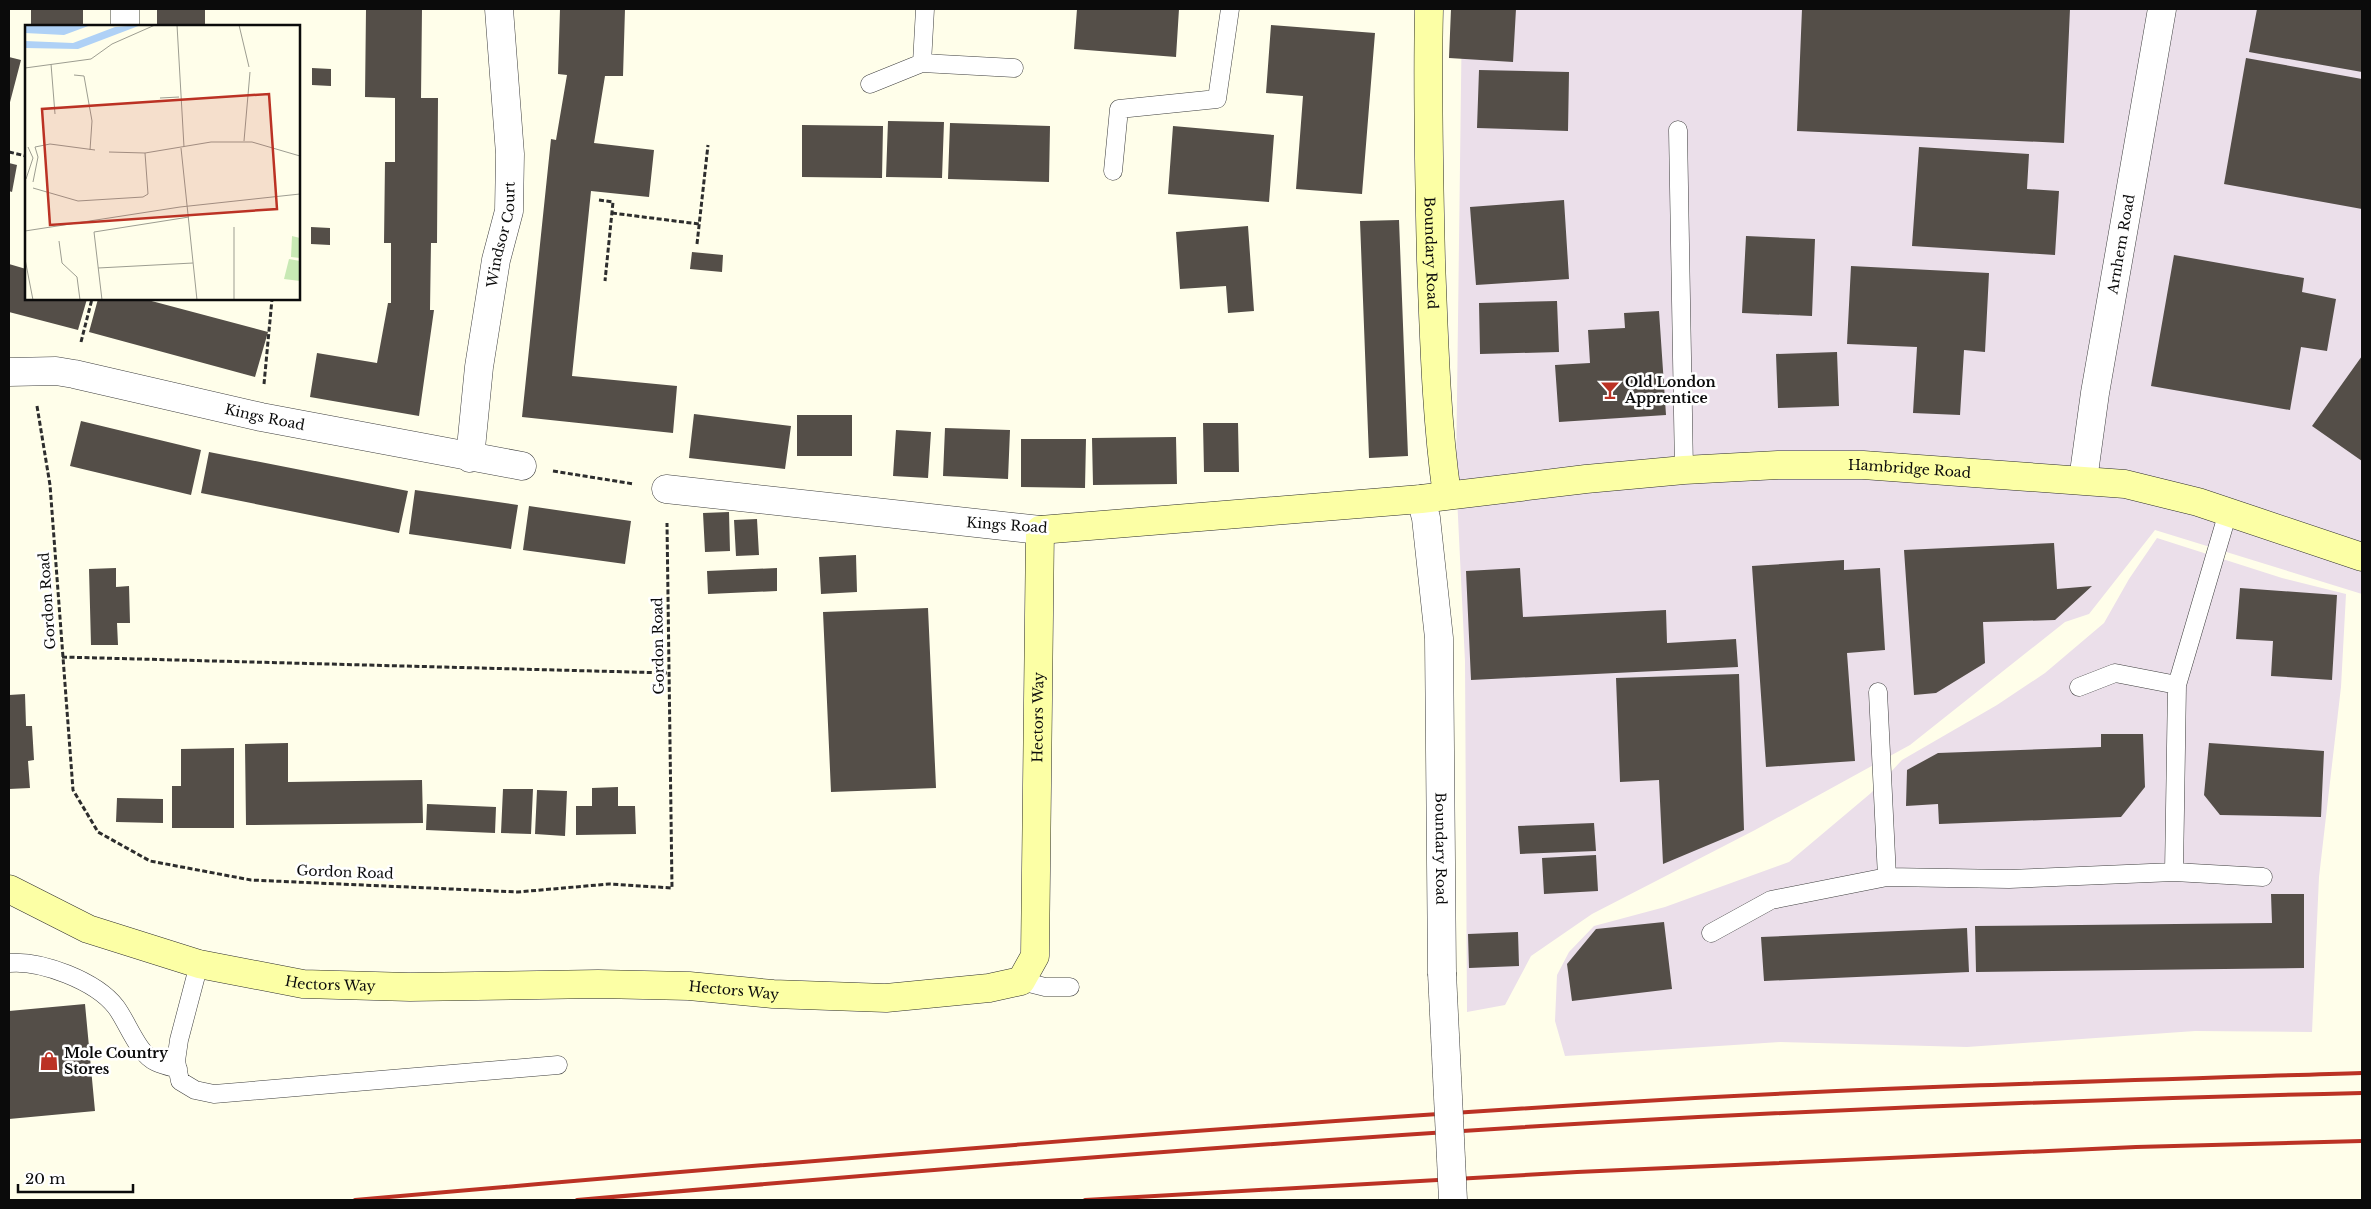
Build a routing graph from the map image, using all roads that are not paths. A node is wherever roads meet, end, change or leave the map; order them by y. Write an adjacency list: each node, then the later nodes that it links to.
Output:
1 (124, 9): 7 (street)
2 (499, 9): 14 (street, Windsor Court)
3 (925, 9): 8 (lane)
4 (1230, 9): 12 (lane)
5 (1429, 9): 19 (main road, Boundary Road)
6 (2162, 9): 17 (street, Arnhem Road)
7 (125, 25)
8 (922, 63): 9 (lane); 10 (lane)
9 (1014, 68)
10 (870, 84)
11 (1678, 130): 16 (lane)
12 (1112, 171)
13 (20, 371): 14 (street, Kings Road)
14 (470, 458): 15 (street, Kings Road)
15 (522, 466)
16 (1684, 470): 17 (main road, Hambridge Road); 19 (main road, Hambridge Road)
17 (2083, 480): 20 (main road, Hambridge Road)
18 (666, 489): 21 (street, Kings Road)
19 (1434, 497): 21 (main road, Kings Road); 37 (street, Boundary Road, bridge)
20 (2228, 512): 22 (main road, Hambridge Road); 23 (lane)
21 (1040, 530): 33 (main road, Hectors Way)
22 (2362, 557)
23 (2178, 685): 24 (lane); 26 (lane)
24 (2080, 688)
25 (1878, 692): 27 (lane)
26 (2174, 872): 27 (lane); 28 (lane)
27 (1887, 877): 30 (lane)
28 (2263, 877)
29 (9, 889): 32 (main road, Hectors Way)
30 (1711, 933)
31 (9, 963): 36 (lane)
32 (199, 964): 33 (main road, Hectors Way); 36 (lane)
33 (1021, 980): 34 (lane)
34 (1070, 986)
35 (558, 1065): 36 (lane)
36 (178, 1069)
37 (1453, 1200)

